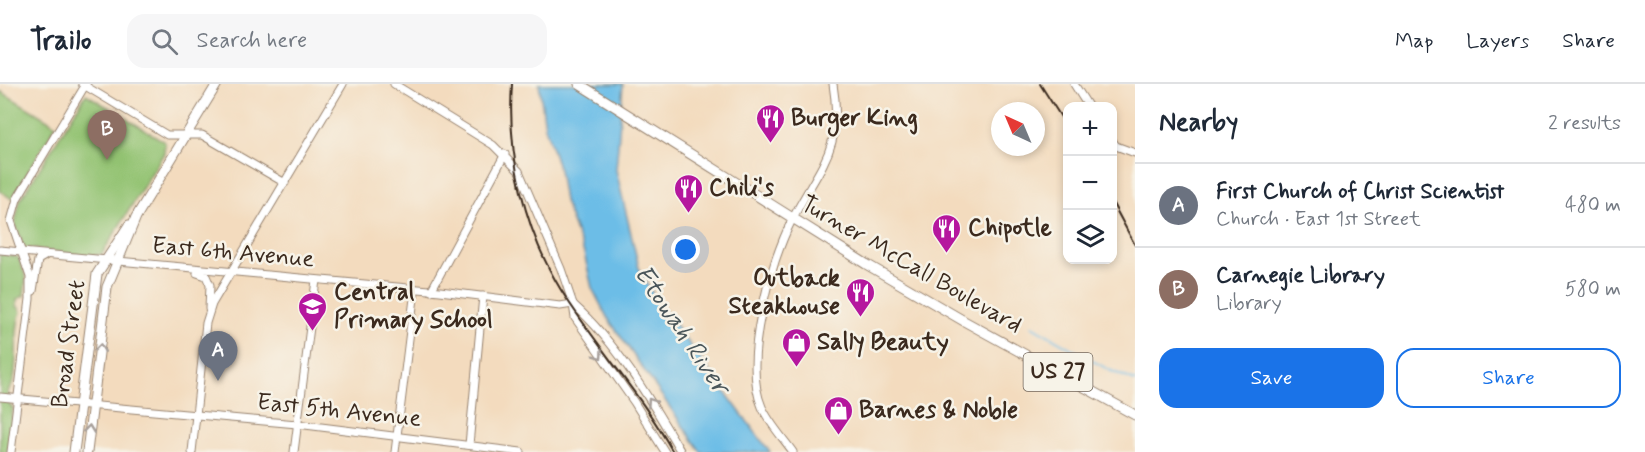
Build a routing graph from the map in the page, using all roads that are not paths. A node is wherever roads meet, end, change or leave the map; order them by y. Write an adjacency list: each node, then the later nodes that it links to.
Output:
1 (217, 84): 9 (main road, Broad Street)
2 (343, 84): 13 (street)
3 (394, 84): 12 (street)
4 (579, 84): 15 (main road, Turner McCall Boulevard / US 27)
5 (832, 84): 15 (street)
6 (1074, 84): 8 (street)
7 (85, 85): 9 (street); 17 (street)
8 (1085, 102)
9 (186, 134): 13 (street); 14 (main road, Broad Street)
10 (1117, 146): 11 (street)
11 (1135, 153)
12 (505, 154): 25 (street); 28 (street)
13 (285, 183): 22 (street)
14 (136, 217): 19 (main road, Broad Street); 20 (main road, Broad Street)
15 (793, 218): 34 (main road, Turner McCall Boulevard / US 27); 48 (street)
16 (0, 250): 17 (street, East 6th Avenue)
17 (21, 252): 18 (street, East 6th Avenue); 27 (street)
18 (47, 255): 19 (street, East 6th Avenue); 27 (street)
19 (104, 261): 20 (street, East 6th Avenue); 32 (main road, Broad Street)
20 (117, 262): 21 (street, East 6th Avenue); 33 (main road, Broad Street, one-way to 20)
21 (178, 267): 22 (street, East 6th Avenue); 29 (street)
22 (232, 273): 23 (street, East 6th Avenue); 29 (street)
23 (316, 280): 24 (street, East 6th Avenue); 36 (street)
24 (415, 290): 25 (street, East 6th Avenue); 37 (street)
25 (431, 291): 26 (street, East 6th Avenue)
26 (483, 296): 28 (street, East 6th Avenue); 38 (street)
27 (30, 299): 31 (street)
28 (573, 304): 46 (street, one-way to 46); 47 (street, one-way to 28)
29 (209, 313): 35 (street)
30 (0, 397): 31 (street, East 5th Avenue)
31 (18, 399): 32 (street, East 5th Avenue); 39 (street)
32 (80, 404): 33 (street, East 5th Avenue); 40 (main road, Broad Street)
33 (92, 406): 35 (street, East 5th Avenue); 41 (main road, Broad Street, one-way to 33)
34 (1135, 415)
35 (196, 416): 36 (street, East 5th Avenue); 42 (street)
36 (297, 424): 37 (street, East 5th Avenue); 43 (street)
37 (397, 436): 38 (street, East 5th Avenue); 44 (street)
38 (469, 445): 45 (street, East 5th Avenue)
39 (11, 452)
40 (74, 452)
41 (87, 452)
42 (192, 452)
43 (294, 452)
44 (395, 452)
45 (521, 452)
46 (665, 452)
47 (681, 452)
48 (793, 452)

